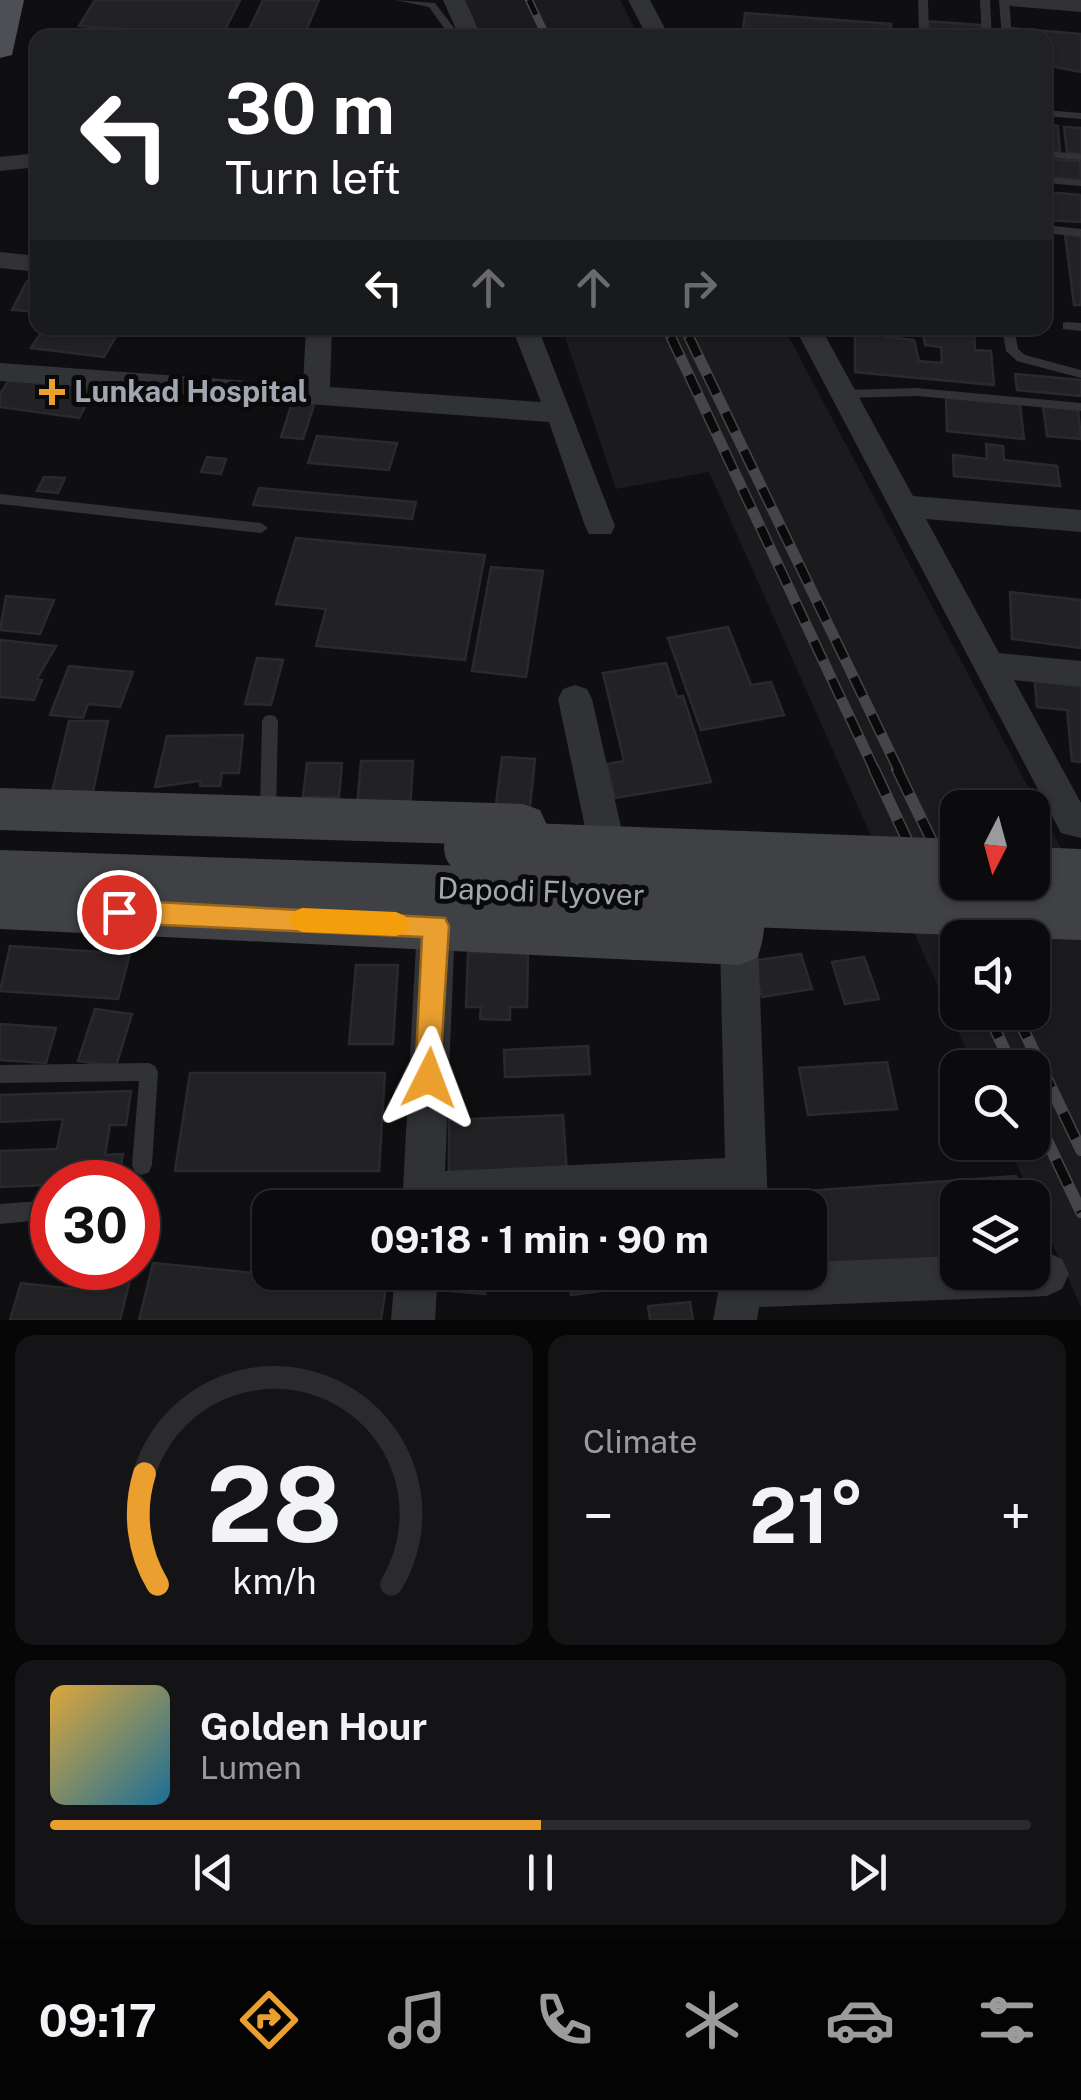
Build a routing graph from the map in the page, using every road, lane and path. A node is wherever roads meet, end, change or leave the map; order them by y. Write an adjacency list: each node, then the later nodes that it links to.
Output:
1 (8, 0): 15 (main road)
2 (400, 0): 9 (lane)
3 (454, 0): 10 (street)
4 (639, 0): 11 (street)
5 (923, 0): 12 (lane)
6 (985, 0): 13 (lane)
7 (1007, 0): 8 (street); 14 (lane)
8 (1081, 6)
9 (457, 30)
10 (461, 30)
11 (655, 30)
12 (924, 30)
13 (987, 30)
14 (1007, 30)
15 (0, 48)
16 (1052, 114): 17 (lane)
17 (1081, 116)
18 (1052, 154): 19 (lane)
19 (1081, 156)
20 (30, 161): 21 (street)
21 (0, 164)
22 (1052, 181): 23 (lane)
23 (1081, 183)
24 (1052, 230): 25 (lane)
25 (1081, 233)
26 (0, 260): 27 (street)
27 (30, 263)
28 (319, 335): 35 (street)
29 (528, 335): 37 (street)
30 (812, 335): 34 (street)
31 (1009, 335): 33 (lane)
32 (0, 372): 35 (street)
33 (1081, 374)
34 (845, 394): 36 (lane); 39 (street)
35 (316, 395): 37 (street)
36 (1081, 407)
37 (560, 413): 41 (street)
38 (0, 499): 42 (lane)
39 (906, 506): 40 (street); 43 (street)
40 (1081, 521)
41 (600, 526)
42 (261, 528)
43 (990, 664): 44 (street); 49 (street)
44 (1081, 674)
45 (576, 698): 50 (street)
46 (270, 722): 48 (lane)
47 (0, 808): 48 (main road)
48 (268, 814): 50 (main road)
49 (1081, 823)
50 (603, 828): 59 (main road)
51 (0, 830): 56 (main road, Dapodi Flyover)
52 (940, 867): 56 (main road, Dapodi Flyover, bridge)
53 (1050, 869): 54 (main road)
54 (1081, 870)
55 (0, 872): 56 (main road, Dapodi Flyover)
56 (458, 888): 57 (main road); 58 (main road, Dapodi Flyover, bridge); 59 (main road); 62 (street)
57 (0, 906)
58 (1081, 913)
59 (739, 941): 63 (street)
60 (0, 1074): 61 (lane)
61 (142, 1160)
62 (425, 1190)
63 (747, 1190)
64 (30, 1212): 65 (lane)
65 (0, 1214)
66 (940, 1281): 68 (street)
67 (416, 1290): 69 (street)
68 (740, 1293)
69 (413, 1320)

